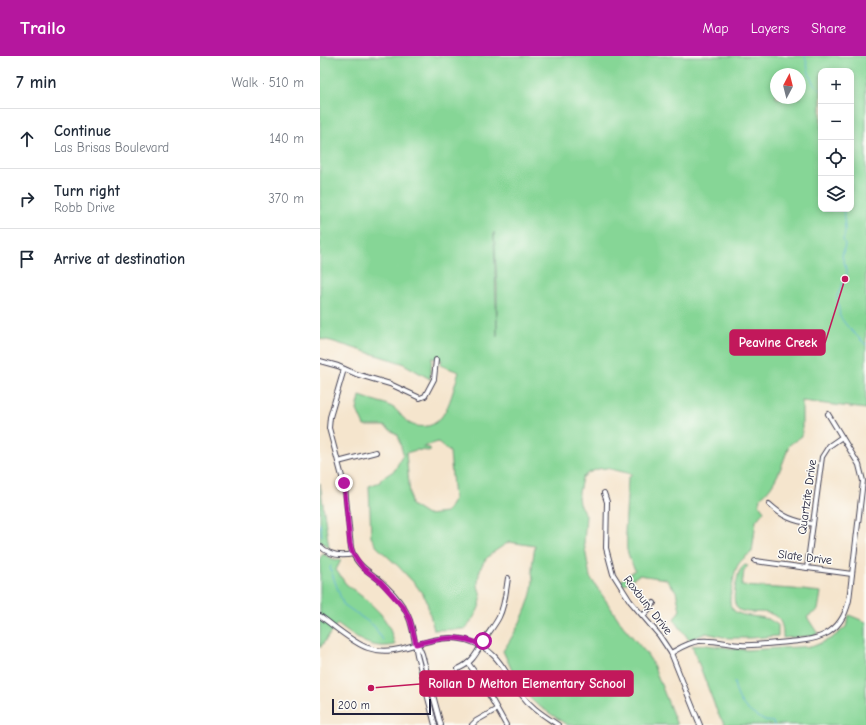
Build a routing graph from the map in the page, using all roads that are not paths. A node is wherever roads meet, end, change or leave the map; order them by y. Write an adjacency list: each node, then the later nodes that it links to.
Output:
1 (436, 360): 3 (street)
2 (320, 361): 3 (street)
3 (344, 369): 7 (street)
4 (828, 414): 5 (street)
5 (842, 437): 10 (street, Quartzite Drive); 15 (street)
6 (376, 452): 7 (street)
7 (338, 462): 12 (street)
8 (604, 493): 19 (street, Roxbury Drive)
9 (769, 504): 10 (street)
10 (813, 524): 14 (street, Quartzite Drive)
11 (320, 546): 12 (street)
12 (353, 554): 20 (street)
13 (755, 561): 14 (street, Slate Drive)
14 (807, 568): 15 (street, Slate Drive)
15 (852, 574): 22 (street)
16 (508, 578): 21 (street)
17 (654, 603): 19 (street)
18 (320, 616): 20 (street)
19 (643, 616): 22 (street, Roxbury Drive)
20 (416, 644): 21 (street); 26 (street); 27 (street)
21 (481, 645): 23 (street); 31 (street)
22 (671, 653): 32 (street, Roxbury Drive)
23 (468, 663): 24 (street); 25 (street)
24 (458, 669)
25 (497, 709): 29 (street); 30 (street)
26 (435, 724): 27 (street); 28 (street)
27 (441, 724)
28 (429, 725)
29 (472, 725)
30 (506, 725)
31 (558, 725)
32 (700, 725)

